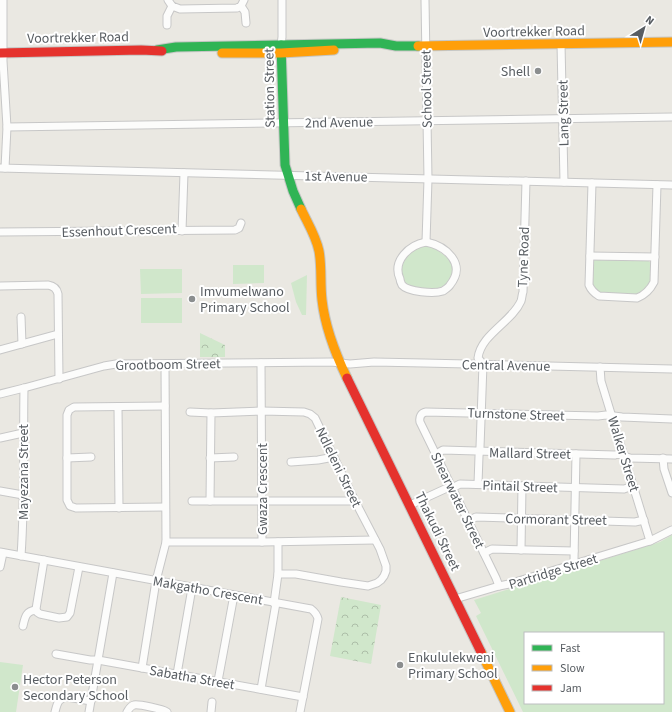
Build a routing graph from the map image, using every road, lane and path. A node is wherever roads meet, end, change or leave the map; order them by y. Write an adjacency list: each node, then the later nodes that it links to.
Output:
1 (2, 0): 12 (street)
2 (282, 0): 11 (street, Station Street)
3 (425, 0): 10 (street, School Street)
4 (170, 3): 5 (street); 7 (street)
5 (243, 3): 6 (street)
6 (246, 23)
7 (167, 25)
8 (672, 42): 9 (street, Voortrekker Road)
9 (561, 44): 10 (street, Voortrekker Road); 14 (street, Lang Street)
10 (425, 46): 11 (street, Voortrekker Road); 15 (street, School Street)
11 (281, 49): 12 (street, Voortrekker Road); 16 (street, Station Street)
12 (2, 53): 17 (street)
13 (672, 117): 14 (street, 2nd Avenue)
14 (563, 118): 15 (street, 2nd Avenue); 23 (street, Lang Street)
15 (427, 120): 16 (street, 2nd Avenue); 21 (street, School Street)
16 (284, 122): 17 (street, 2nd Avenue); 20 (street, Station Street)
17 (7, 127): 18 (street)
18 (3, 168): 19 (street, 1st Avenue)
19 (184, 173): 20 (street, 1st Avenue); 28 (street, Essenhout Crescent)
20 (287, 175): 21 (street, 1st Avenue); 39 (street, Station Street)
21 (428, 178): 22 (street, 1st Avenue); 30 (street, School Street)
22 (526, 181): 23 (street, 1st Avenue); 41 (street, Tyne Road)
23 (564, 182): 24 (street, 1st Avenue)
24 (592, 183): 25 (street, 1st Avenue); 31 (street)
25 (657, 185): 26 (street, 1st Avenue); 32 (street)
26 (672, 185)
27 (241, 223): 28 (street)
28 (182, 231): 29 (street, Essenhout Crescent)
29 (0, 232)
30 (426, 242): 30 (street)
31 (590, 256): 32 (street); 32 (street)
32 (655, 257)
33 (0, 286): 35 (street)
34 (21, 317): 36 (street)
35 (58, 334): 36 (street); 44 (street)
36 (22, 344): 37 (street)
37 (0, 350)
38 (261, 363): 39 (street, Grootboom Street); 40 (street, Grootboom Street); 49 (street, Gwaza Crescent)
39 (340, 363): 41 (street, Central Avenue); 82 (street, Thakudi Street)
40 (165, 364): 44 (street, Grootboom Street); 47 (street)
41 (483, 364): 42 (street, Central Avenue); 52 (street)
42 (600, 367): 43 (street, Central Avenue); 54 (street, Walker Street)
43 (672, 369)
44 (59, 379): 45 (street, Grootboom Street)
45 (24, 388): 46 (street, Grootboom Street); 56 (street, Mayezana Street)
46 (0, 394)
47 (165, 406): 48 (street); 83 (street)
48 (118, 407): 64 (street); 84 (street)
49 (262, 411): 51 (street); 63 (street, Ndleleni Street); 80 (street, Gwaza Crescent)
50 (190, 412): 51 (street)
51 (210, 413): 66 (street)
52 (481, 413): 53 (street, Turnstone Street); 54 (street, Turnstone Street); 58 (street)
53 (421, 414): 59 (street, Shearwater Street)
54 (612, 416): 55 (street, Turnstone Street); 61 (street, Walker Street)
55 (672, 419)
56 (23, 433): 57 (street); 77 (street, Mayezana Street)
57 (0, 438)
58 (480, 451): 59 (street, Mallard Street); 60 (street, Mallard Street); 70 (street)
59 (436, 454): 73 (street, Shearwater Street)
60 (576, 454): 61 (street, Mallard Street); 74 (street)
61 (624, 456): 67 (street, Mallard Street); 72 (street, Walker Street)
62 (234, 457): 66 (street)
63 (334, 457): 69 (street); 81 (street, Ndleleni Street)
64 (67, 458): 65 (street); 84 (street)
65 (90, 458)
66 (210, 458): 79 (street)
67 (663, 458): 68 (street, Mallard Street); 76 (street)
68 (672, 459)
69 (291, 462)
70 (478, 484): 71 (street, Pintail Street); 73 (street, Pintail Street)
71 (522, 486): 74 (street, Pintail Street); 85 (street)
72 (633, 486): 74 (street, Pintail Street); 87 (street, Walker Street)
73 (452, 487): 82 (street, Pintail Street); 88 (street, Shearwater Street)
74 (575, 487): 86 (street)
75 (0, 491): 77 (street)
76 (672, 493)
77 (23, 495): 99 (street, Mayezana Street)
78 (192, 501): 79 (street)
79 (210, 501): 80 (street)
80 (262, 501): 81 (street); 93 (street, Gwaza Crescent)
81 (355, 501): 90 (street, Ndleleni Street)
82 (410, 506): 110 (street, Thakudi Street)
83 (165, 507): 84 (street); 92 (street)
84 (119, 508)
85 (521, 518): 86 (street, Cormorant Street); 88 (street, Cormorant Street); 95 (street)
86 (575, 520): 87 (street, Cormorant Street); 96 (street)
87 (644, 520): 91 (street, Walker Street)
88 (468, 521): 98 (street, Shearwater Street)
89 (672, 530): 91 (street, Partridge Street)
90 (375, 540): 94 (street); 105 (street, Ndleleni Street)
91 (650, 540): 101 (street, Partridge Street)
92 (166, 542): 93 (street, Gwaza Crescent); 106 (street)
93 (262, 542): 94 (street)
94 (278, 542): 105 (street)
95 (520, 550): 96 (street); 98 (street)
96 (574, 551): 101 (street)
97 (1, 552): 99 (street, Makgatho Crescent); 102 (street)
98 (484, 553): 107 (street, Shearwater Street)
99 (21, 556): 100 (street, Makgatho Crescent)
100 (44, 560): 103 (street, Makgatho Crescent); 112 (street)
101 (575, 565): 107 (street, Partridge Street)
102 (0, 567)
103 (79, 567): 104 (street, Makgatho Crescent); 112 (street)
104 (113, 573): 106 (street, Makgatho Crescent); 115 (street)
105 (278, 574): 111 (street)
106 (156, 581): 108 (street, Makgatho Crescent); 116 (street)
107 (498, 586): 110 (street, Partridge Street)
108 (192, 588): 109 (street, Makgatho Crescent); 117 (street)
109 (234, 595): 111 (street, Makgatho Crescent); 118 (street)
110 (455, 599): 129 (street, Thakudi Street)
111 (275, 603): 119 (street); 120 (street, Makgatho Crescent)
112 (36, 610): 113 (street)
113 (23, 626)
114 (56, 654): 115 (street, Sabatha Street)
115 (98, 660): 116 (street, Sabatha Street); 121 (street)
116 (142, 668): 117 (street, Sabatha Street)
117 (177, 674): 118 (street, Sabatha Street)
118 (218, 682): 119 (street, Sabatha Street)
119 (261, 689): 120 (street, Sabatha Street)
120 (303, 697): 128 (street, Makgatho Crescent)
121 (91, 701): 123 (street); 124 (street)
122 (212, 702): 127 (street)
123 (56, 712)
124 (89, 712)
125 (127, 712): 126 (street)
126 (167, 712)
127 (210, 712)
128 (300, 712)
129 (510, 712)

